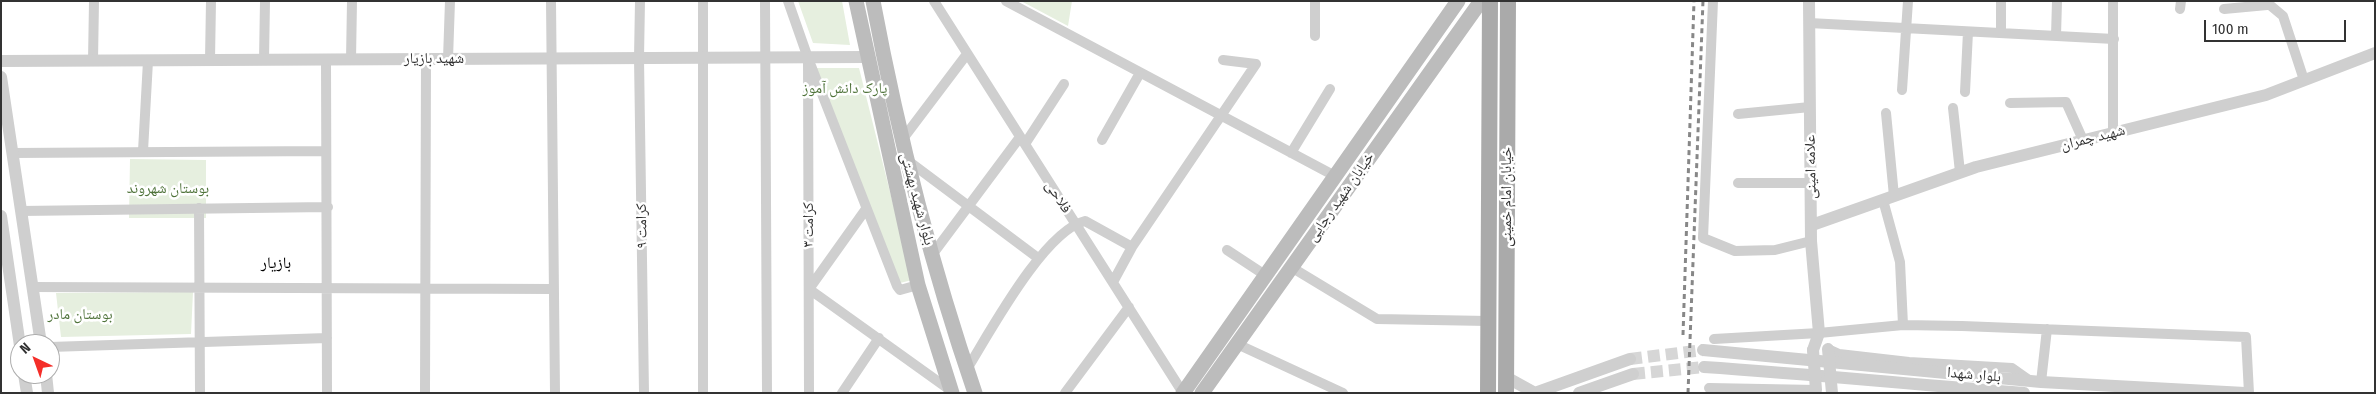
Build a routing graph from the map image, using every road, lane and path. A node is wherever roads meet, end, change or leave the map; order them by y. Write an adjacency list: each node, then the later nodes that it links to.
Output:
1 (94, 1): 53 (street)
2 (211, 1): 46 (street)
3 (265, 1): 47 (street)
4 (352, 1): 49 (street)
5 (450, 1): 44 (street)
6 (551, 1): 45 (street)
7 (640, 1): 39 (street, کرامت ۹)
8 (703, 1): 40 (street)
9 (765, 1): 41 (street)
10 (788, 1): 42 (street)
11 (856, 1): 43 (main road, بلوار شهید بهشتی)
12 (873, 1): 69 (main road, بلوار شهید بهشتی)
13 (934, 1): 38 (street, فلاحی)
14 (1006, 1): 55 (street)
15 (1315, 1): 34 (street)
16 (1458, 1): 81 (main road, خیابان شهید رجایی)
17 (1481, 1): 29 (main road, خیابان شهید رجایی)
18 (1490, 1): 33 (main road, خیابان امام خمینی)
19 (1508, 1): 74 (main road, خیابان امام خمینی)
20 (1713, 1): 95 (street)
21 (1808, 1): 28 (street, علامه امینی)
22 (1908, 1): 30 (street)
23 (2001, 1): 32 (street)
24 (2057, 1): 35 (street)
25 (2113, 1): 36 (street)
26 (2266, 3): 27 (street); 57 (street)
27 (2224, 9)
28 (1809, 23): 30 (street); 63 (street, علامه امینی)
29 (1461, 29): 33 (main road); 100 (main road, خیابان شهید رجایی)
30 (1907, 29): 31 (street); 60 (street)
31 (1968, 32): 32 (street); 61 (street)
32 (2001, 33): 35 (street)
33 (1489, 34): 73 (main road, خیابان امام خمینی)
34 (1315, 36)
35 (2056, 36): 36 (street)
36 (2114, 39): 68 (street)
37 (2375, 53): 57 (street, شهید چمران)
38 (967, 54): 69 (street); 70 (street, فلاحی)
39 (639, 58): 40 (street, شهید بازیار); 45 (street, شهید بازیار); 139 (street, کرامت ۹)
40 (703, 58): 41 (street, شهید بازیار); 140 (street)
41 (765, 58): 42 (street, شهید بازیار); 141 (street)
42 (808, 58): 43 (street, شهید بازیار); 90 (street); 110 (street, کرامت ۳)
43 (867, 58): 104 (main road, بلوار شهید بهشتی)
44 (448, 59): 45 (street, شهید بازیار); 50 (street, شهید بازیار)
45 (550, 59): 109 (street)
46 (210, 60): 47 (street, شهید بازیار); 54 (street, شهید بازیار)
47 (264, 60): 48 (street, شهید بازیار)
48 (326, 60): 49 (street, شهید بازیار); 76 (street)
49 (351, 60): 50 (street, شهید بازیار)
50 (426, 60): 108 (street)
51 (1223, 60): 67 (street)
52 (1, 61): 53 (street, شهید بازیار)
53 (93, 61): 54 (street, شهید بازیار)
54 (148, 61): 75 (street)
55 (1140, 73): 67 (street); 71 (street)
56 (1, 77): 77 (street)
57 (2304, 80): 68 (street, شهید چمران)
58 (1064, 84): 70 (street)
59 (1330, 89): 78 (street)
60 (1902, 90)
61 (1965, 92)
62 (2010, 102): 72 (street)
63 (1810, 107): 66 (street); 83 (street, علامه امینی)
64 (1953, 108): 80 (street)
65 (1886, 113): 86 (street)
66 (1738, 114)
67 (1222, 116): 78 (street); 96 (street)
68 (2113, 133): 72 (street, شهید چمران)
69 (902, 140): 79 (main road, بلوار شهید بهشتی)
70 (1022, 140): 87 (street); 93 (street, فلاحی)
71 (1102, 140)
72 (2083, 140): 80 (street, شهید چمران)
73 (1489, 146): 74 (main road); 84 (main road, خیابان امام خمینی)
74 (1507, 146): 85 (main road, خیابان امام خمینی)
75 (143, 151): 76 (street); 77 (street)
76 (326, 151): 88 (street)
77 (13, 153): 91 (street)
78 (1291, 153): 81 (street)
79 (907, 160): 87 (street); 98 (main road, بلوار شهید بهشتی)
80 (1960, 172): 86 (street, شهید چمران)
81 (1335, 176): 102 (main road, خیابان شهید رجایی)
82 (1738, 183): 83 (street)
83 (1811, 183): 94 (street, علامه امینی)
84 (1489, 194): 85 (main road); 112 (main road, خیابان امام خمینی)
85 (1507, 196): 131 (main road, خیابان امام خمینی)
86 (1888, 198): 94 (street, شهید چمران); 113 (street)
87 (969, 206): 98 (street); 99 (street)
88 (328, 207): 89 (street); 107 (street)
89 (199, 208): 91 (street); 106 (street)
90 (866, 209): 104 (street); 110 (street)
91 (21, 211): 105 (street)
92 (1, 216): 101 (street)
93 (1075, 223): 96 (street); 99 (street); 103 (street, فلاحی)
94 (1812, 225): 95 (street, علامه امینی)
95 (1811, 241): 115 (street, علامه امینی)
96 (1132, 247): 103 (street)
97 (1227, 250): 102 (street)
98 (932, 256): 128 (main road, بلوار شهید بهشتی)
99 (1038, 258): 128 (street)
100 (1291, 267): 112 (street); 122 (main road, خیابان شهید رجایی)
101 (6, 275): 116 (street)
102 (1265, 275): 146 (main road, خیابان شهید رجایی)
103 (1113, 282): 111 (street, فلاحی)
104 (918, 285): 134 (main road, بلوار شهید بهشتی)
105 (33, 287): 106 (street); 117 (street)
106 (200, 287): 107 (street); 121 (street)
107 (327, 287): 108 (street); 118 (street)
108 (425, 288): 109 (street); 137 (street)
109 (554, 288): 138 (street)
110 (809, 289): 119 (street); 142 (street, کرامت ۳)
111 (1129, 307): 145 (street); 146 (street, فلاحی)
112 (1488, 320): 149 (main road, خیابان امام خمینی)
113 (1903, 325): 114 (street); 115 (street)
114 (2047, 329): 130 (street); 154 (street)
115 (1819, 333): 120 (street); 124 (street); 133 (street, bridge)
116 (18, 334)
117 (40, 334)
118 (327, 338): 121 (street); 136 (street)
119 (879, 338): 134 (street); 143 (street)
120 (1714, 339)
121 (200, 342): 123 (street); 135 (street)
122 (1237, 344): 147 (main road, خیابان شهید رجایی); 148 (street)
123 (60, 347)
124 (1828, 349): 130 (street); 152 (street, bridge)
125 (1703, 350): 130 (street, بلوار شهدا)
126 (1630, 359): 150 (street)
127 (1704, 367): 153 (street, بلوار شهدا)
128 (967, 369): 144 (main road, بلوار شهید بهشتی)
129 (1633, 374): 151 (street)
130 (2035, 381): 154 (street, بلوار شهدا)
131 (1506, 385): 150 (street)
132 (1709, 388): 133 (street)
133 (1816, 391)
134 (950, 392)
135 (200, 393)
136 (328, 393)
137 (425, 393)
138 (555, 393)
139 (644, 393)
140 (703, 393)
141 (767, 393)
142 (809, 393)
143 (842, 393)
144 (975, 393)
145 (1065, 393)
146 (1183, 393)
147 (1202, 393)
148 (1344, 393)
149 (1488, 393)
150 (1535, 393)
151 (1579, 393)
152 (1832, 393)
153 (2024, 393)
154 (2247, 393)

